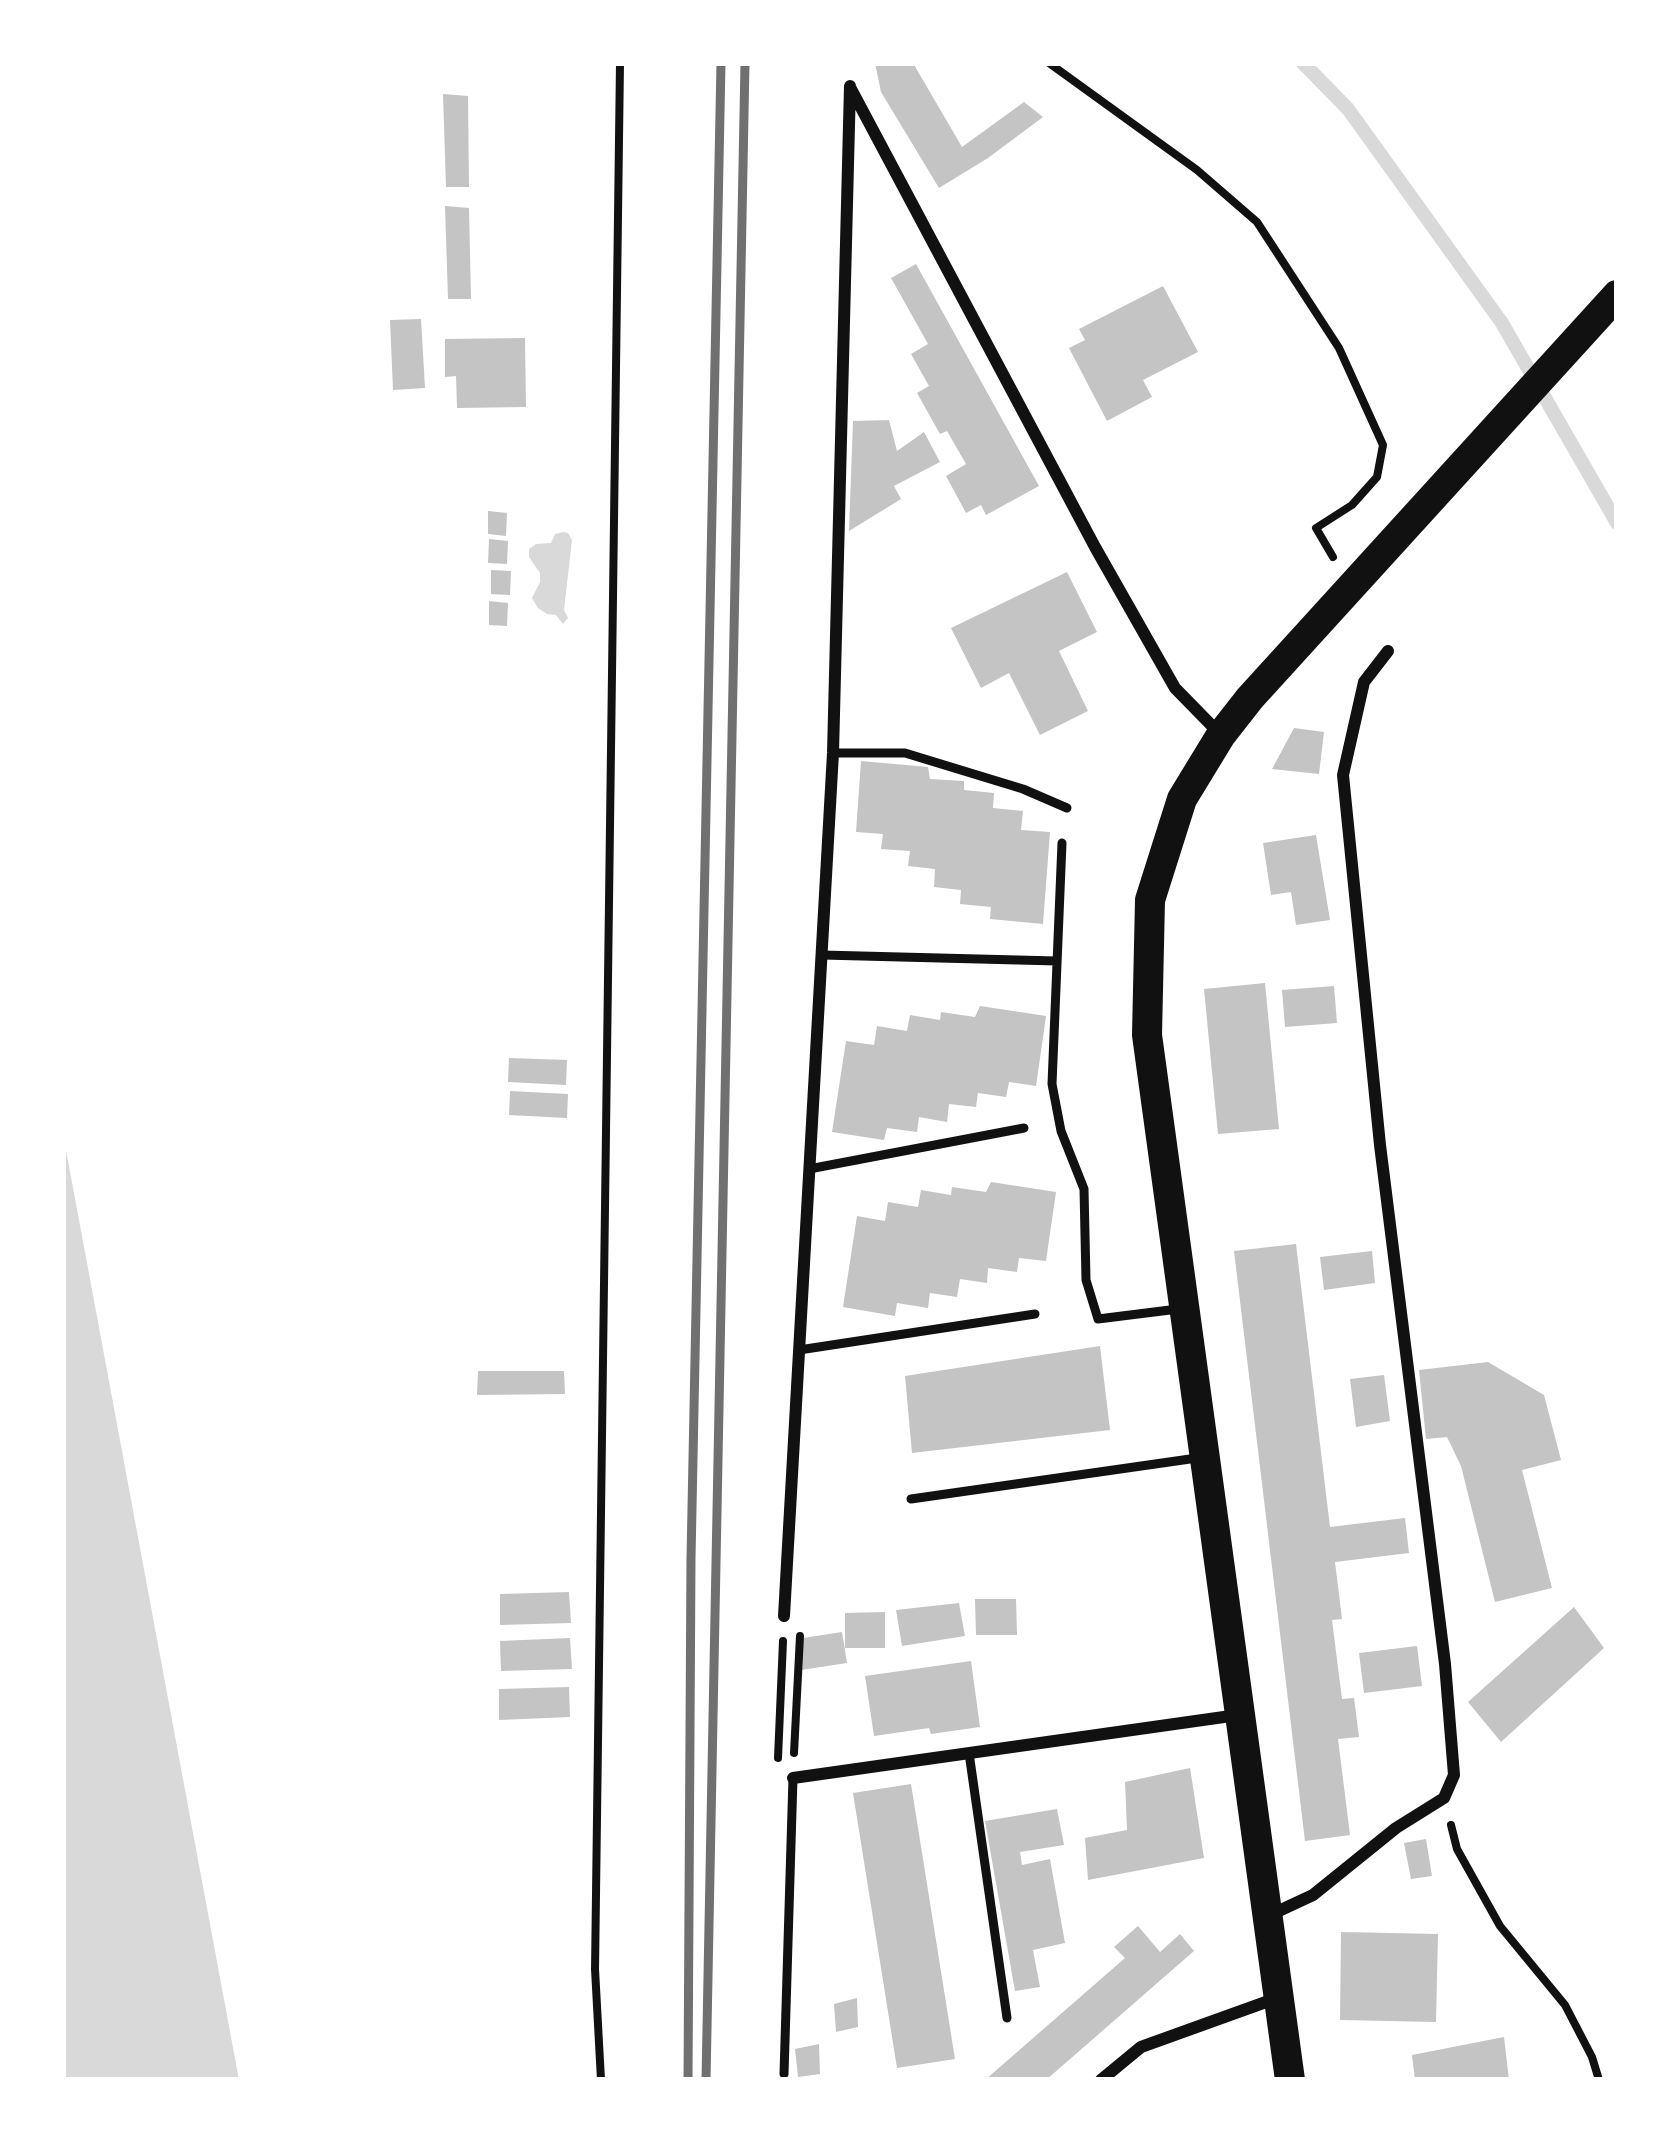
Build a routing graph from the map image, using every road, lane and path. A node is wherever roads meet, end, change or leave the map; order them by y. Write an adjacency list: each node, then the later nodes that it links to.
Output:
1 (620, 63): 28 (path)
2 (1049, 63): 4 (path)
3 (1617, 295): 6 (main road)
4 (1316, 528)
5 (1388, 651): 23 (street)
6 (1221, 735): 7 (street); 14 (main road)
7 (833, 753): 8 (lane); 10 (street)
8 (1067, 808)
9 (1062, 843): 11 (lane)
10 (822, 956): 11 (lane); 13 (street)
11 (1058, 961): 14 (lane)
12 (1024, 1128): 13 (lane)
13 (809, 1169): 16 (street)
14 (1185, 1308): 17 (main road)
15 (1035, 1314): 16 (lane)
16 (799, 1350): 19 (street)
17 (1205, 1457): 18 (lane); 20 (main road)
18 (911, 1499)
19 (784, 1616): 22 (path)
20 (1240, 1715): 21 (street); 24 (main road)
21 (969, 1753): 22 (street); 26 (lane)
22 (793, 1778): 27 (lane)
23 (1444, 1798): 24 (street); 31 (path)
24 (1267, 1916): 25 (main road)
25 (1279, 1997): 29 (street); 30 (main road)
26 (1007, 2018)
27 (784, 2074)
28 (601, 2080)
29 (1101, 2080)
30 (1290, 2080)
31 (1599, 2080)

